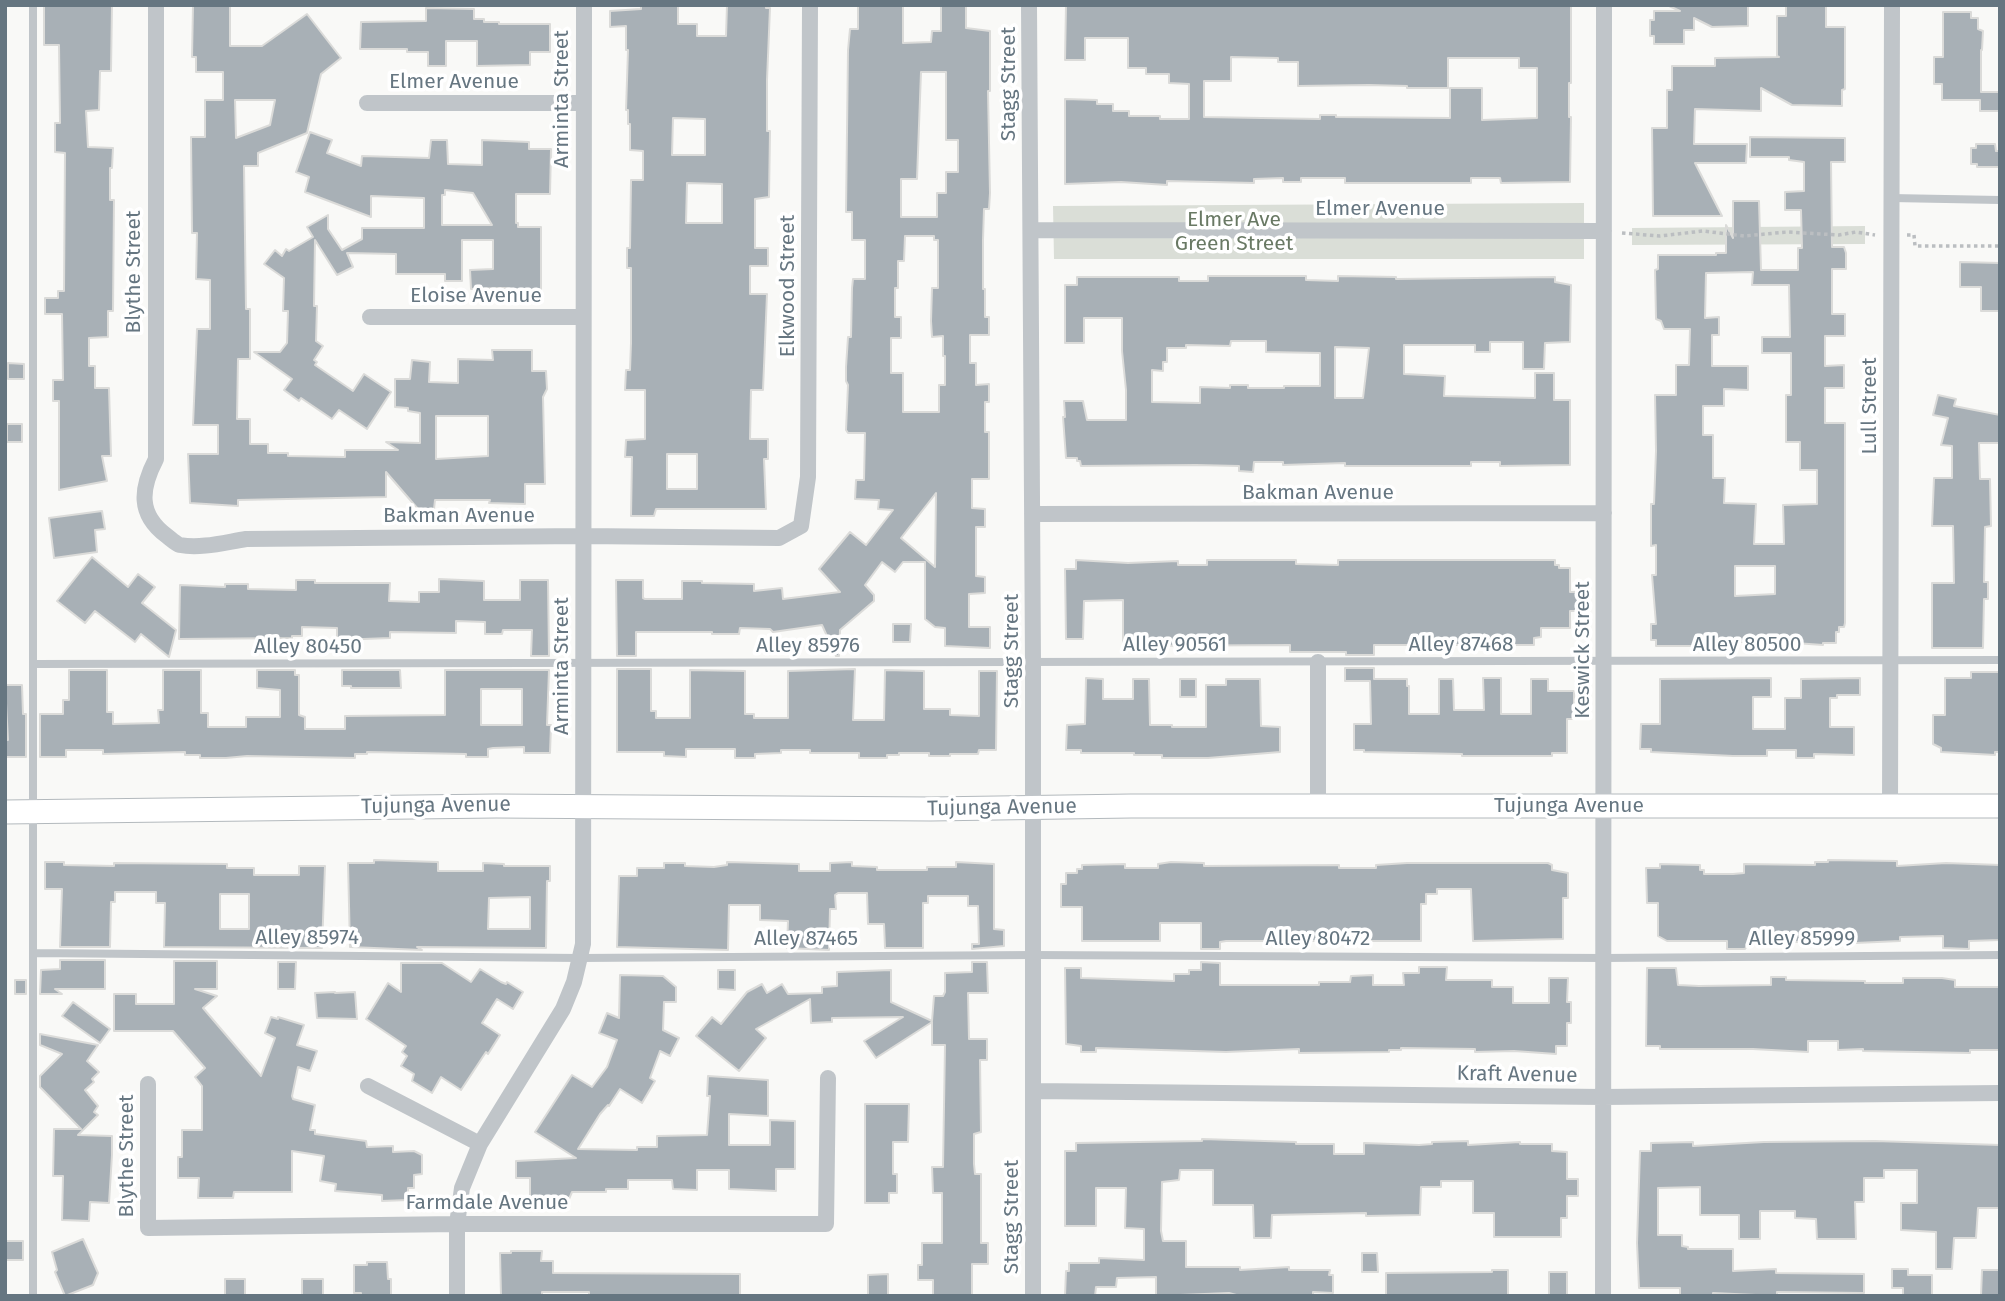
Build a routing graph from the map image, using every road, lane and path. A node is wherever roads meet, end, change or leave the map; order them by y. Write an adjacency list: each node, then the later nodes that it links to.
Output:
1 (33, 5): 28 (lane)
2 (156, 5): 20 (street, Blythe Street)
3 (584, 5): 9 (street, Arminta Street)
4 (810, 5): 22 (street, Elkwood Street)
5 (1029, 5): 12 (street, Stagg Street)
6 (1604, 5): 13 (street, Keswick Street)
7 (1892, 5): 10 (street, Lull Street)
8 (367, 103): 9 (street, Elmer Avenue)
9 (583, 103): 17 (street, Arminta Street)
10 (1891, 198): 11 (lane); 14 (street, Lull Street)
11 (2000, 200)
12 (1031, 230): 13 (street, Elmer Avenue); 19 (street, Stagg Street)
13 (1604, 231): 14 (path); 18 (street, Keswick Street)
14 (1891, 235): 15 (path); 26 (street, Lull Street)
15 (2000, 246)
16 (370, 317): 17 (street, Eloise Avenue)
17 (583, 317): 21 (street, Arminta Street)
18 (1604, 513): 19 (street, Bakman Avenue); 25 (street, Keswick Street)
19 (1032, 514): 27 (street, Stagg Street)
20 (161, 532): 21 (street, Bakman Avenue)
21 (583, 536): 22 (street, Bakman Avenue); 29 (street, Arminta Street)
22 (763, 538)
23 (2000, 660): 26 (lane, Alley 80500)
24 (1318, 662): 25 (lane, Alley 87468); 27 (lane, Alley 90561); 31 (street)
25 (1604, 662): 26 (lane, Alley 80500); 32 (street, Keswick Street)
26 (1890, 662): 35 (street, Lull Street)
27 (1033, 663): 29 (lane, Alley 85976); 34 (street, Stagg Street)
28 (33, 664): 29 (lane, Alley 80450); 36 (lane)
29 (583, 664): 30 (street, Arminta Street)
30 (583, 805): 34 (street, Tujunga Avenue); 36 (street, Tujunga Avenue); 41 (street, Arminta Street)
31 (1318, 806): 32 (street, Tujunga Avenue); 34 (street, Tujunga Avenue)
32 (1604, 806): 35 (street, Tujunga Avenue); 42 (street, Keswick Street)
33 (2000, 806): 35 (street, Tujunga Avenue)
34 (1032, 808): 39 (street, Stagg Street)
35 (1890, 808)
36 (33, 811): 37 (street, Tujunga Avenue); 38 (lane)
37 (5, 812)
38 (33, 953): 41 (lane, Alley 85974); 52 (lane)
39 (1033, 955): 41 (lane, Alley 87465); 42 (lane, Alley 80472); 46 (street, Stagg Street)
40 (2000, 956): 42 (lane, Alley 85999)
41 (580, 958): 49 (street, Arminta Street)
42 (1604, 958): 48 (street, Keswick Street)
43 (828, 1078): 50 (street, Farmdale Avenue)
44 (148, 1084): 51 (street, Blythe Street)
45 (368, 1086): 49 (street)
46 (1033, 1091): 48 (street, Kraft Avenue); 54 (street, Stagg Street)
47 (2000, 1093): 48 (street, Kraft Avenue)
48 (1603, 1097): 55 (street, Keswick Street)
49 (480, 1144): 50 (street, Arminta Street)
50 (457, 1224): 51 (street, Farmdale Avenue); 53 (street, Arminta Street)
51 (148, 1228)
52 (33, 1296)
53 (457, 1296)
54 (1033, 1296)
55 (1603, 1296)

